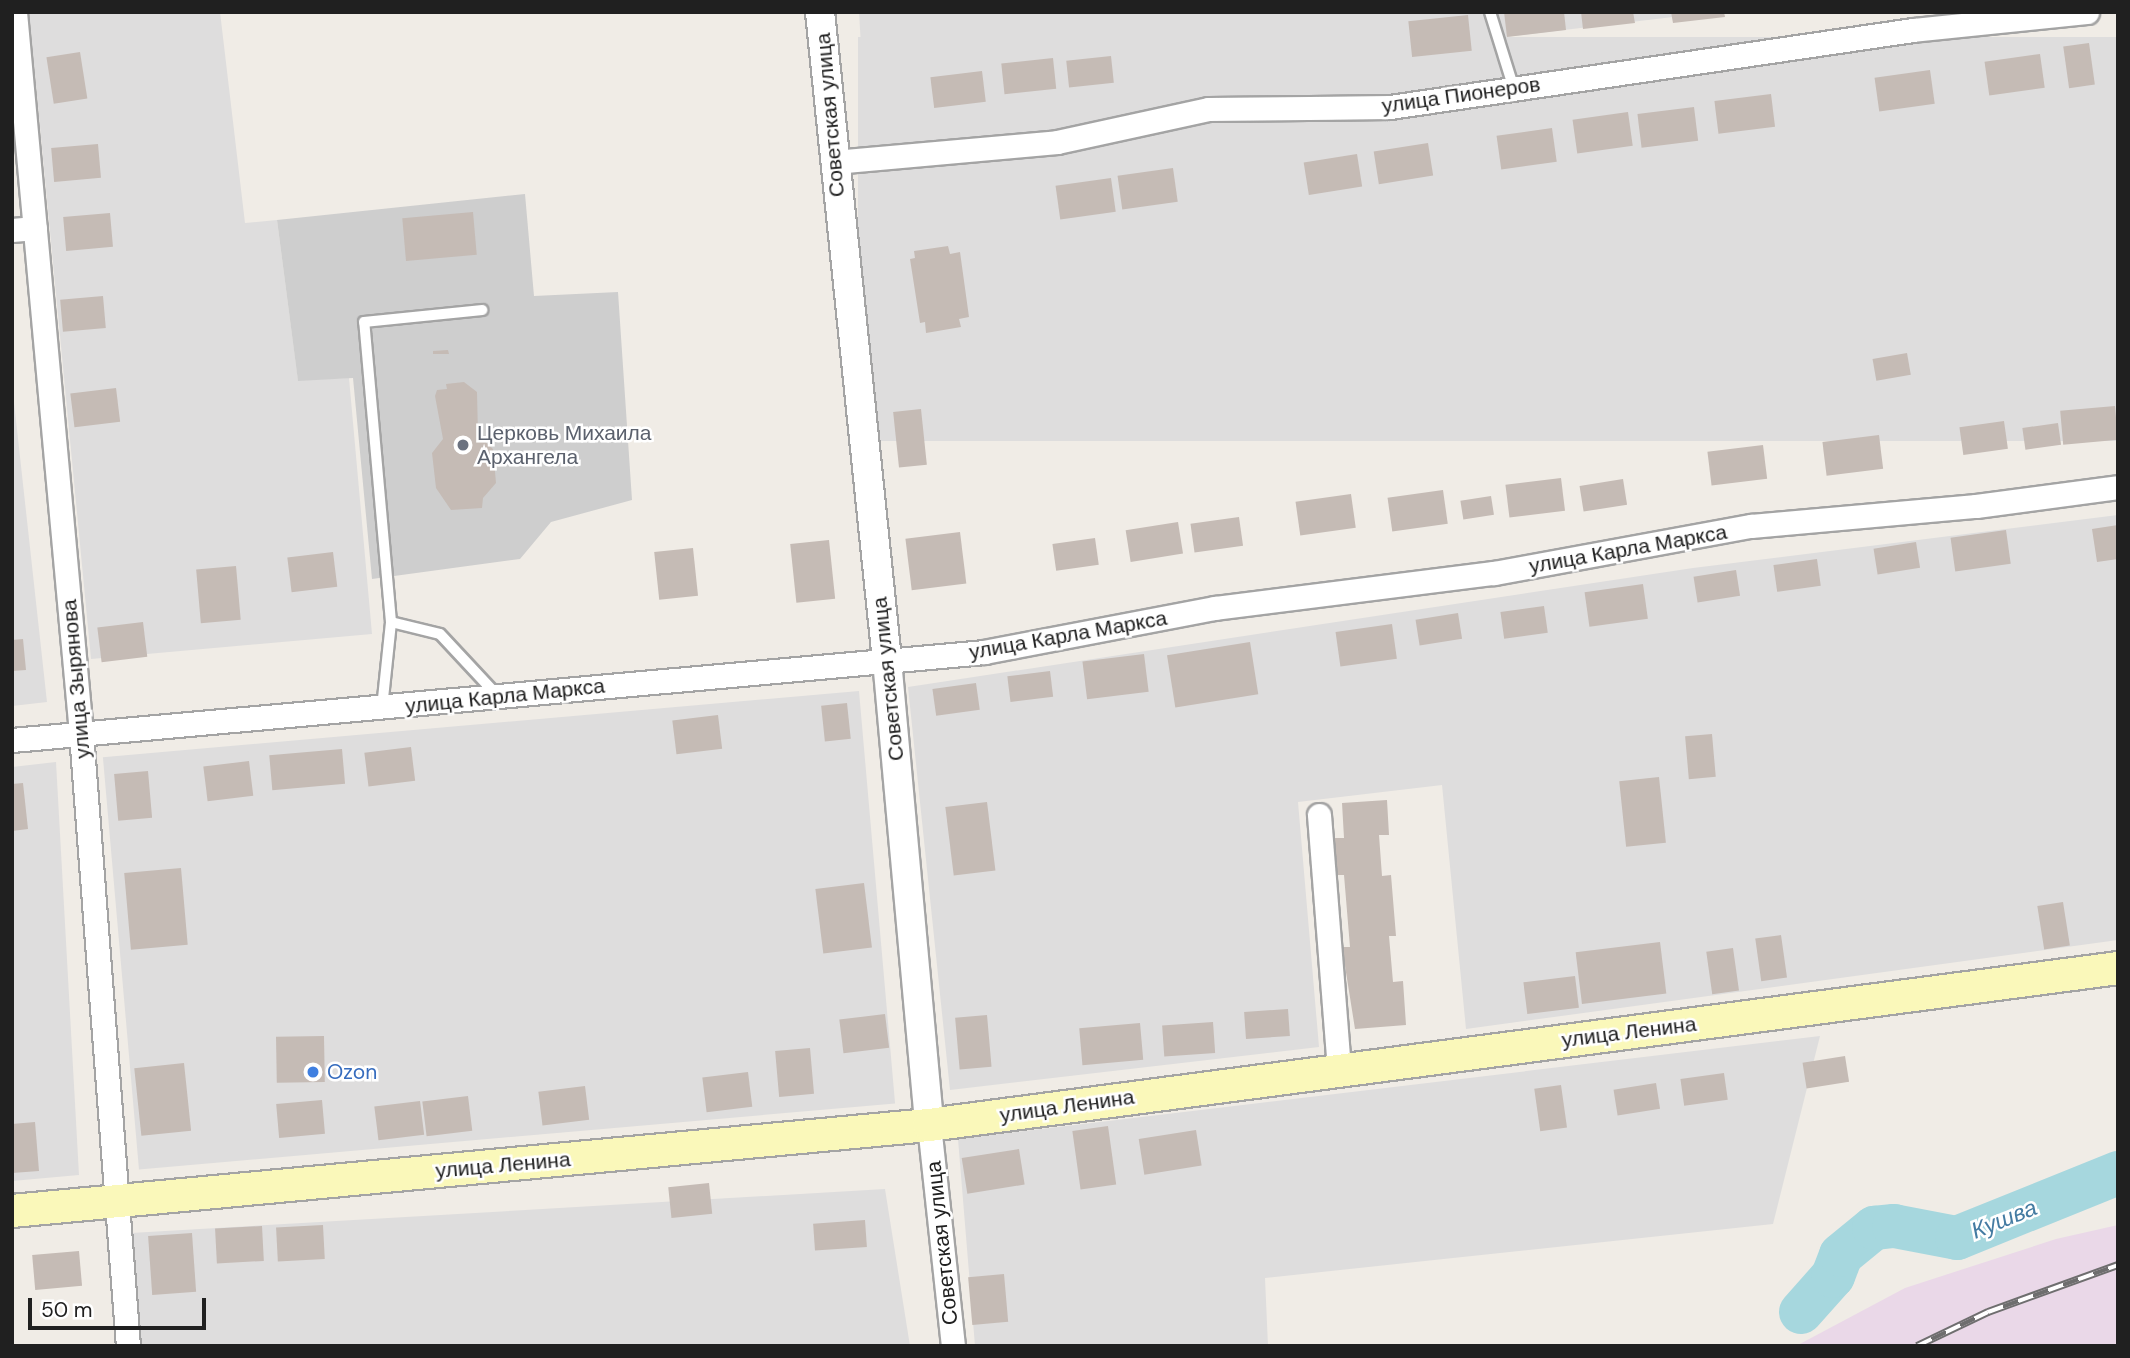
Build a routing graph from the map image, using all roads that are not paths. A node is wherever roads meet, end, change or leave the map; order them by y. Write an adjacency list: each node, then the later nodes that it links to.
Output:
1 (15, 12): 7 (street, улица Зырянова)
2 (820, 12): 6 (street, Советская улица)
3 (1490, 12): 5 (lane)
4 (2087, 12): 5 (street, улица Пионеров)
5 (1514, 89): 6 (street, улица Пионеров)
6 (834, 162): 11 (street, Советская улица)
7 (24, 229): 14 (street, улица Зырянова)
8 (482, 310): 10 (lane)
9 (2118, 487): 11 (street, улица Карла Маркса)
10 (391, 622): 12 (lane); 13 (lane)
11 (887, 660): 12 (street, улица Карла Маркса); 19 (street, Советская улица)
12 (498, 697): 13 (street, улица Карла Маркса)
13 (382, 708): 14 (street, улица Карла Маркса)
14 (81, 733): 15 (street, улица Карла Маркса); 20 (street, улица Зырянова)
15 (12, 740)
16 (1320, 815): 18 (street)
17 (2118, 968): 18 (main road, улица Ленина)
18 (1339, 1069): 19 (main road, улица Ленина)
19 (929, 1125): 20 (main road, улица Ленина); 23 (street, Советская улица)
20 (118, 1202): 21 (main road, улица Ленина); 22 (street, улица Зырянова)
21 (12, 1211)
22 (128, 1346)
23 (953, 1346)

